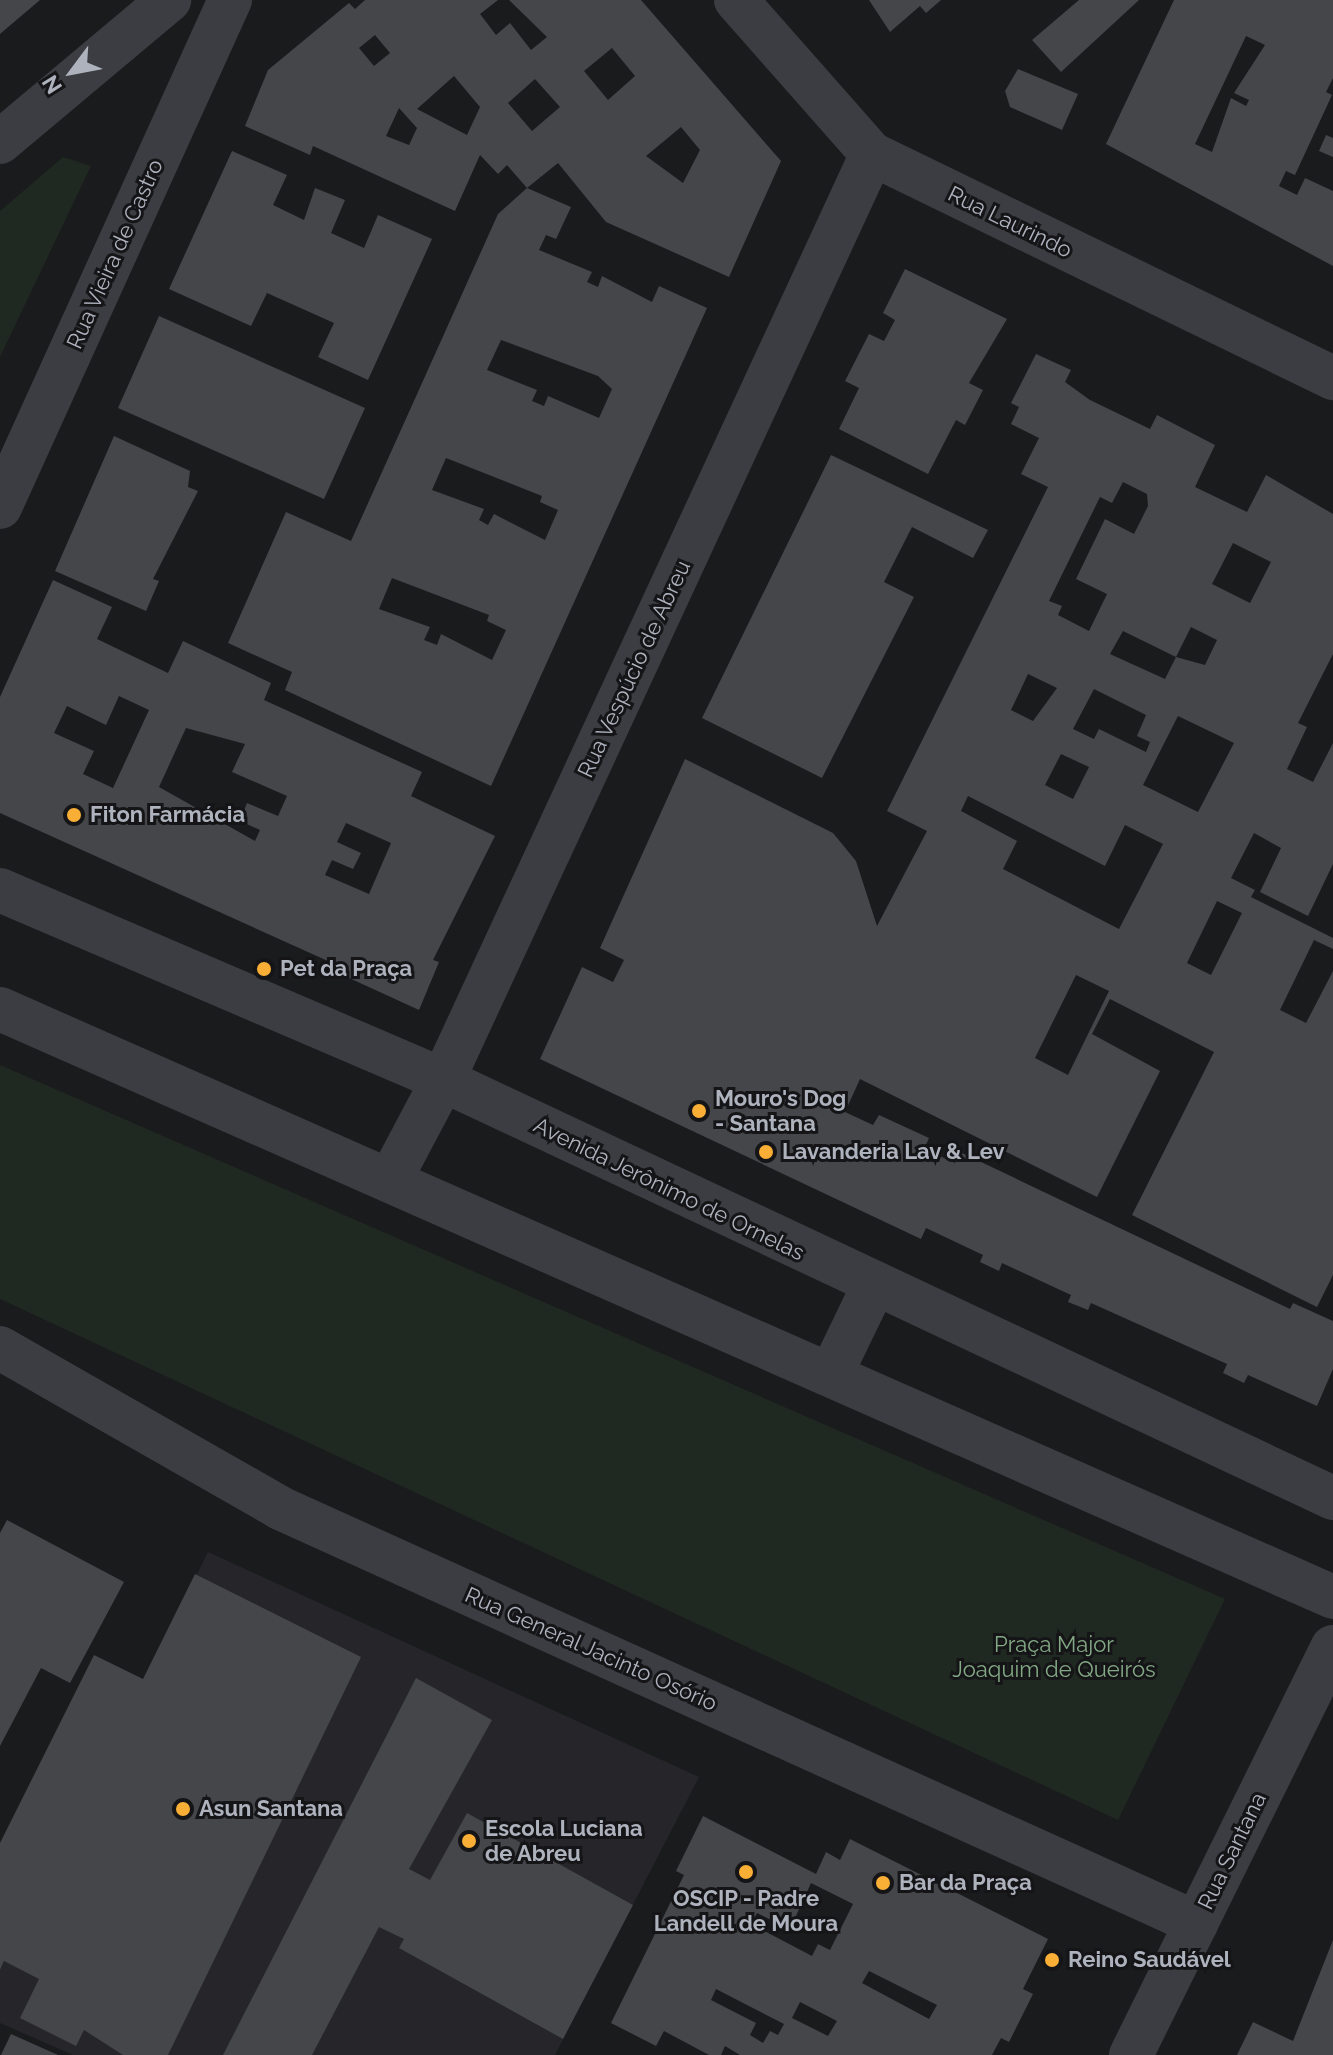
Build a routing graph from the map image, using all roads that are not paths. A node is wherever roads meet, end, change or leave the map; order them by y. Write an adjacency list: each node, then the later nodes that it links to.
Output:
1 (169, 0): 4 (street)
2 (230, 0): 7 (street, Rua Vieira de Castro)
3 (736, 0): 5 (street, Rua Laurindo)
4 (0, 142)
5 (872, 154): 6 (street, Rua Laurindo); 10 (street, Rua Vespúcio de Abreu)
6 (1333, 378)
7 (0, 507)
8 (0, 890): 10 (street, Avenida Jerônimo de Ornelas)
9 (0, 1009): 11 (street)
10 (443, 1080): 11 (street, Rua Vespúcio de Abreu); 12 (street, Avenida Jerônimo de Ornelas)
11 (390, 1180): 14 (street)
12 (873, 1287): 14 (street); 15 (street, Avenida Jerônimo de Ornelas)
13 (0, 1348): 18 (street, Rua General Jacinto Osório)
14 (831, 1374): 16 (street)
15 (1333, 1498)
16 (1333, 1597)
17 (1333, 1647): 18 (street, Rua Santana)
18 (1196, 1923): 19 (street, Rua Santana)
19 (1131, 2055)

